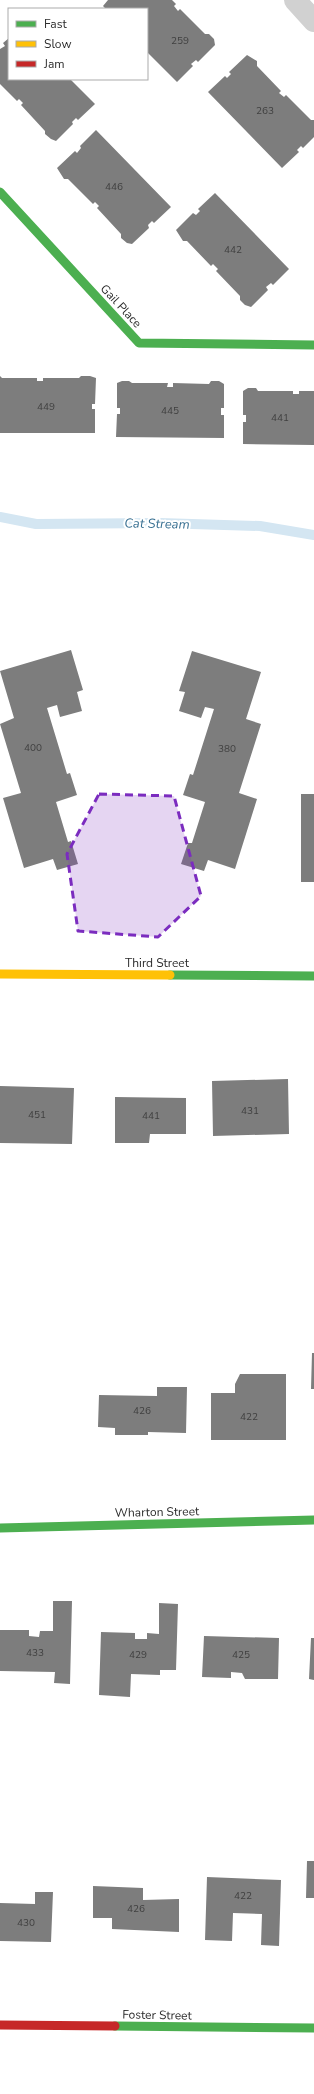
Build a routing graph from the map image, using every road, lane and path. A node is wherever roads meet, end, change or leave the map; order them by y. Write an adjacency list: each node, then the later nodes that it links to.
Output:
1 (295, 0): 2 (street)
2 (314, 21)
3 (0, 192): 4 (street, Gail Place)
4 (314, 345)
5 (0, 974): 6 (street, Third Street)
6 (314, 976)
7 (314, 1520): 8 (street, Wharton Street)
8 (0, 1528)
9 (0, 2025): 10 (street, Foster Street)
10 (314, 2028)

